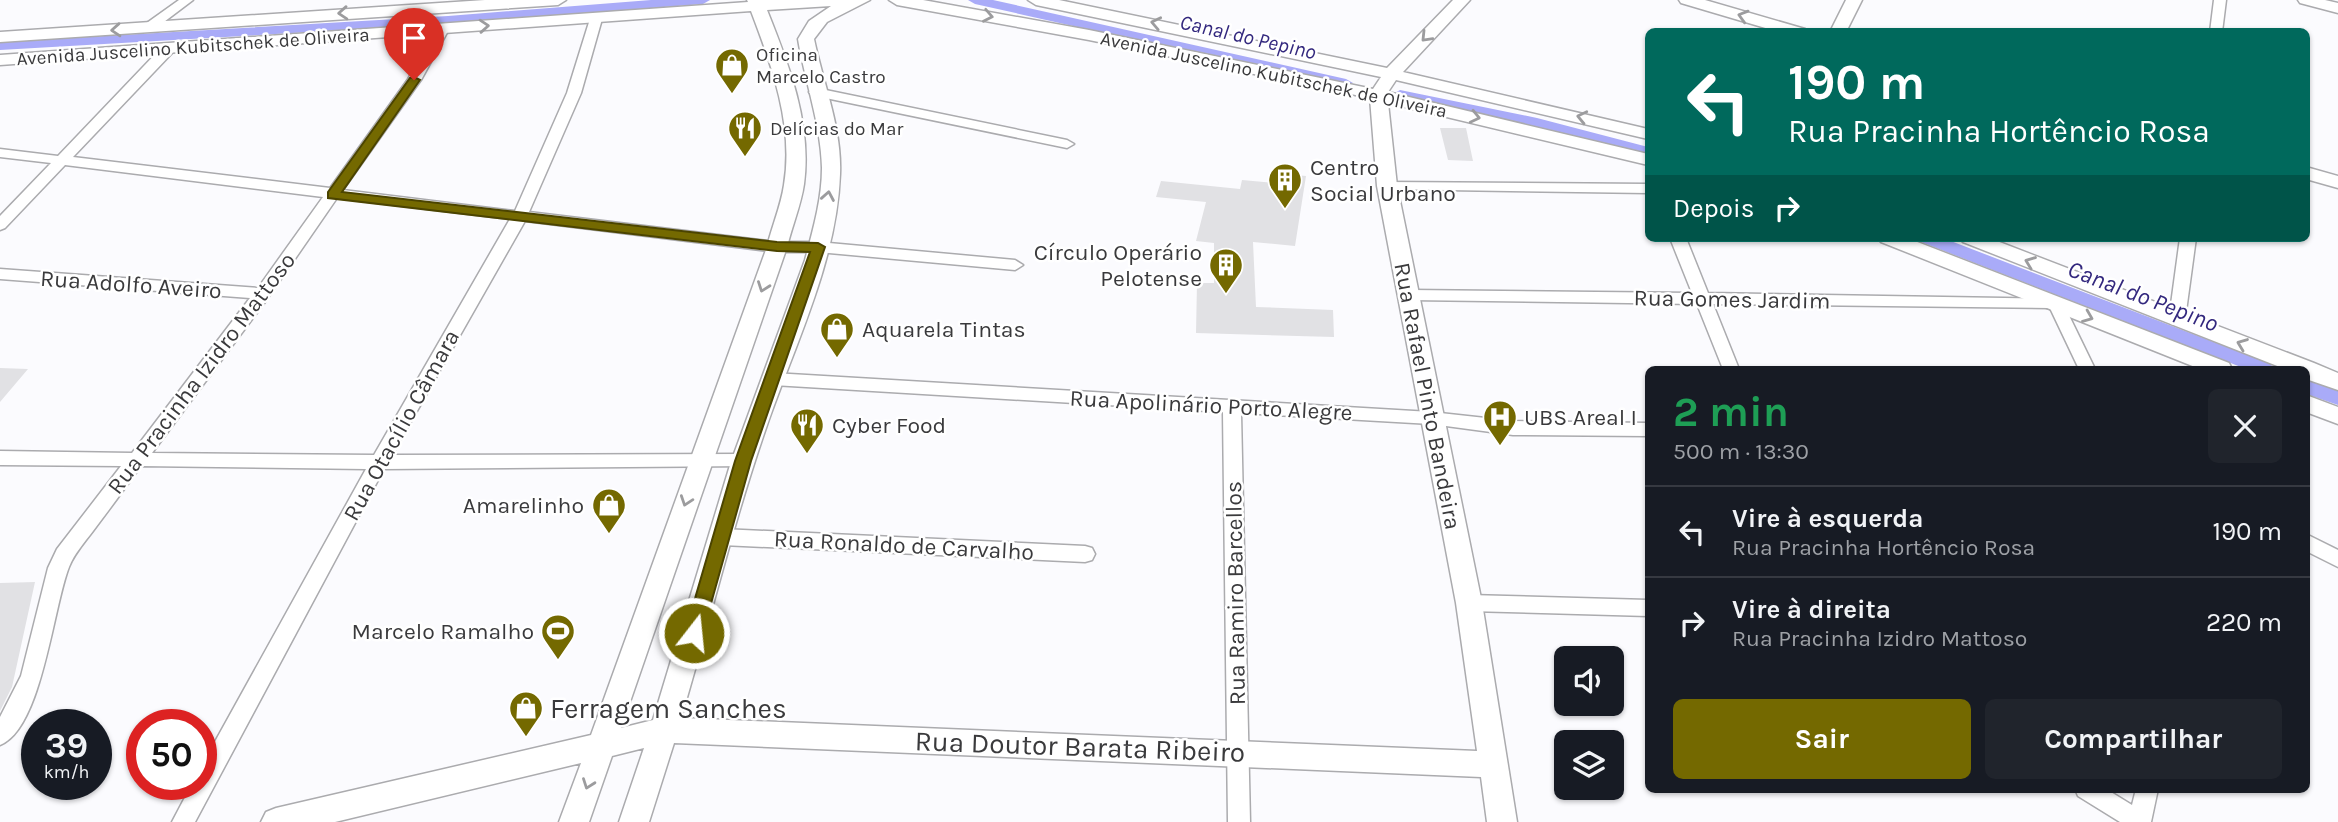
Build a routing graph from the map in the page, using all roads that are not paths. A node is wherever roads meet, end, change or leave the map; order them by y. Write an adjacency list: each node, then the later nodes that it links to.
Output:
1 (187, 0): 16 (street)
2 (558, 0): 13 (main road, Avenida Juscelino Kubitschek de Oliveira)
3 (846, 0): 12 (main road, Avenida Juscelino Kubitschek de Oliveira)
4 (862, 0): 25 (main road)
5 (897, 0): 26 (main road, Avenida Juscelino Kubitschek de Oliveira, one-way to 26)
6 (1036, 0): 24 (main road, Avenida Juscelino Kubitschek de Oliveira, one-way to 6)
7 (1462, 0): 24 (main road, one-way to 24)
8 (1687, 0): 17 (main road, one-way to 8)
9 (1854, 0): 18 (main road)
10 (2220, 0): 19 (street)
11 (2306, 0): 14 (main road)
12 (757, 4): 15 (main road, Avenida Juscelino Kubitschek de Oliveira); 43 (main road)
13 (402, 5): 16 (main road, Avenida Juscelino Kubitschek de Oliveira, one-way to 16)
14 (2338, 8)
15 (596, 19): 20 (main road, Avenida Juscelino Kubitschek de Oliveira, one-way to 15); 37 (street, Rua Otacílio Câmara)
16 (148, 28): 21 (main road, Avenida Juscelino Kubitschek de Oliveira, one-way to 21)
17 (1785, 28)
18 (1840, 28)
19 (2216, 28)
20 (443, 29): 22 (main road, Avenida Juscelino Kubitschek de Oliveira); 36 (street, Rua Pracinha Izidro Mattoso)
21 (0, 37)
22 (169, 48): 23 (main road, Avenida Juscelino Kubitschek de Oliveira); 31 (street)
23 (0, 60)
24 (1391, 74): 26 (main road); 27 (main road, Avenida Juscelino Kubitschek de Oliveira, one-way to 24)
25 (817, 92): 28 (street); 44 (main road, one-way to 25)
26 (1378, 95): 30 (main road, Avenida Juscelino Kubitschek de Oliveira, one-way to 30); 34 (main road, Rua Rafael Pinto Bandeira)
27 (1645, 133)
28 (1067, 145)
29 (0, 153): 31 (street)
30 (1645, 158)
31 (60, 161): 36 (street); 38 (street)
32 (2310, 174): 33 (main road)
33 (2338, 182)
34 (1387, 186): 35 (street); 48 (main road, Rua Rafael Pinto Bandeira)
35 (1645, 189)
36 (332, 195): 37 (street); 47 (street, Rua Pracinha Izidro Mattoso)
37 (520, 216): 43 (street); 67 (street, Rua Otacílio Câmara)
38 (0, 225)
39 (1680, 242): 49 (street)
40 (1915, 242): 50 (main road)
41 (1980, 242): 51 (main road, one-way to 41)
42 (2187, 242): 51 (street)
43 (777, 247): 44 (street); 68 (main road, one-way to 68)
44 (818, 247): 45 (street); 57 (main road)
45 (1015, 265)
46 (0, 274): 47 (street, Rua Adolfo Aveiro)
47 (262, 294): 64 (street, Rua Pracinha Izidro Mattoso)
48 (1410, 295): 49 (street, Rua Gomes Jardim); 62 (main road, Rua Rafael Pinto Bandeira)
49 (1701, 298): 50 (street, Rua Gomes Jardim); 52 (street)
50 (2055, 303): 53 (street); 54 (main road, one-way to 54)
51 (2177, 319): 55 (main road, one-way to 51)
52 (1730, 366)
53 (2086, 366)
54 (2213, 366)
55 (2298, 366)
56 (2310, 371): 58 (main road)
57 (773, 379): 60 (street, Rua Apolinário Porto Alegre); 65 (main road)
58 (2338, 382)
59 (2310, 405): 61 (main road)
60 (1232, 407): 62 (street, Rua Apolinário Porto Alegre); 78 (street, Rua Ramiro Barcellos)
61 (2338, 416)
62 (1431, 418): 63 (street, Rua Apolinário Porto Alegre); 73 (main road, Rua Rafael Pinto Bandeira)
63 (1645, 430)
64 (134, 460): 66 (street); 67 (street); 76 (street, Rua Pracinha Izidro Mattoso)
65 (743, 461): 68 (street); 69 (main road)
66 (4, 462)
67 (379, 462): 68 (street); 82 (street, Rua Otacílio Câmara)
68 (700, 462): 77 (main road, one-way to 77)
69 (722, 537): 71 (street, Rua Ronaldo de Carvalho); 75 (main road)
70 (2310, 543): 72 (street)
71 (1085, 554)
72 (2338, 559)
73 (1469, 603): 74 (street); 79 (main road, Rua Rafael Pinto Bandeira)
74 (1645, 608)
75 (666, 730): 77 (main road, Rua Doutor Barata Ribeiro); 78 (main road, Rua Doutor Barata Ribeiro); 85 (main road)
76 (0, 736)
77 (602, 746): 83 (main road, Rua Doutor Barata Ribeiro); 84 (main road, one-way to 84)
78 (1237, 752): 79 (main road, Rua Doutor Barata Ribeiro); 86 (street, Rua Ramiro Barcellos)
79 (1495, 765): 87 (main road, Rua Rafael Pinto Bandeira)
80 (2093, 793): 88 (street)
81 (2146, 793): 88 (street)
82 (183, 822)
83 (276, 822)
84 (574, 822)
85 (634, 822)
86 (1239, 822)
87 (1502, 822)
88 (2140, 822)

